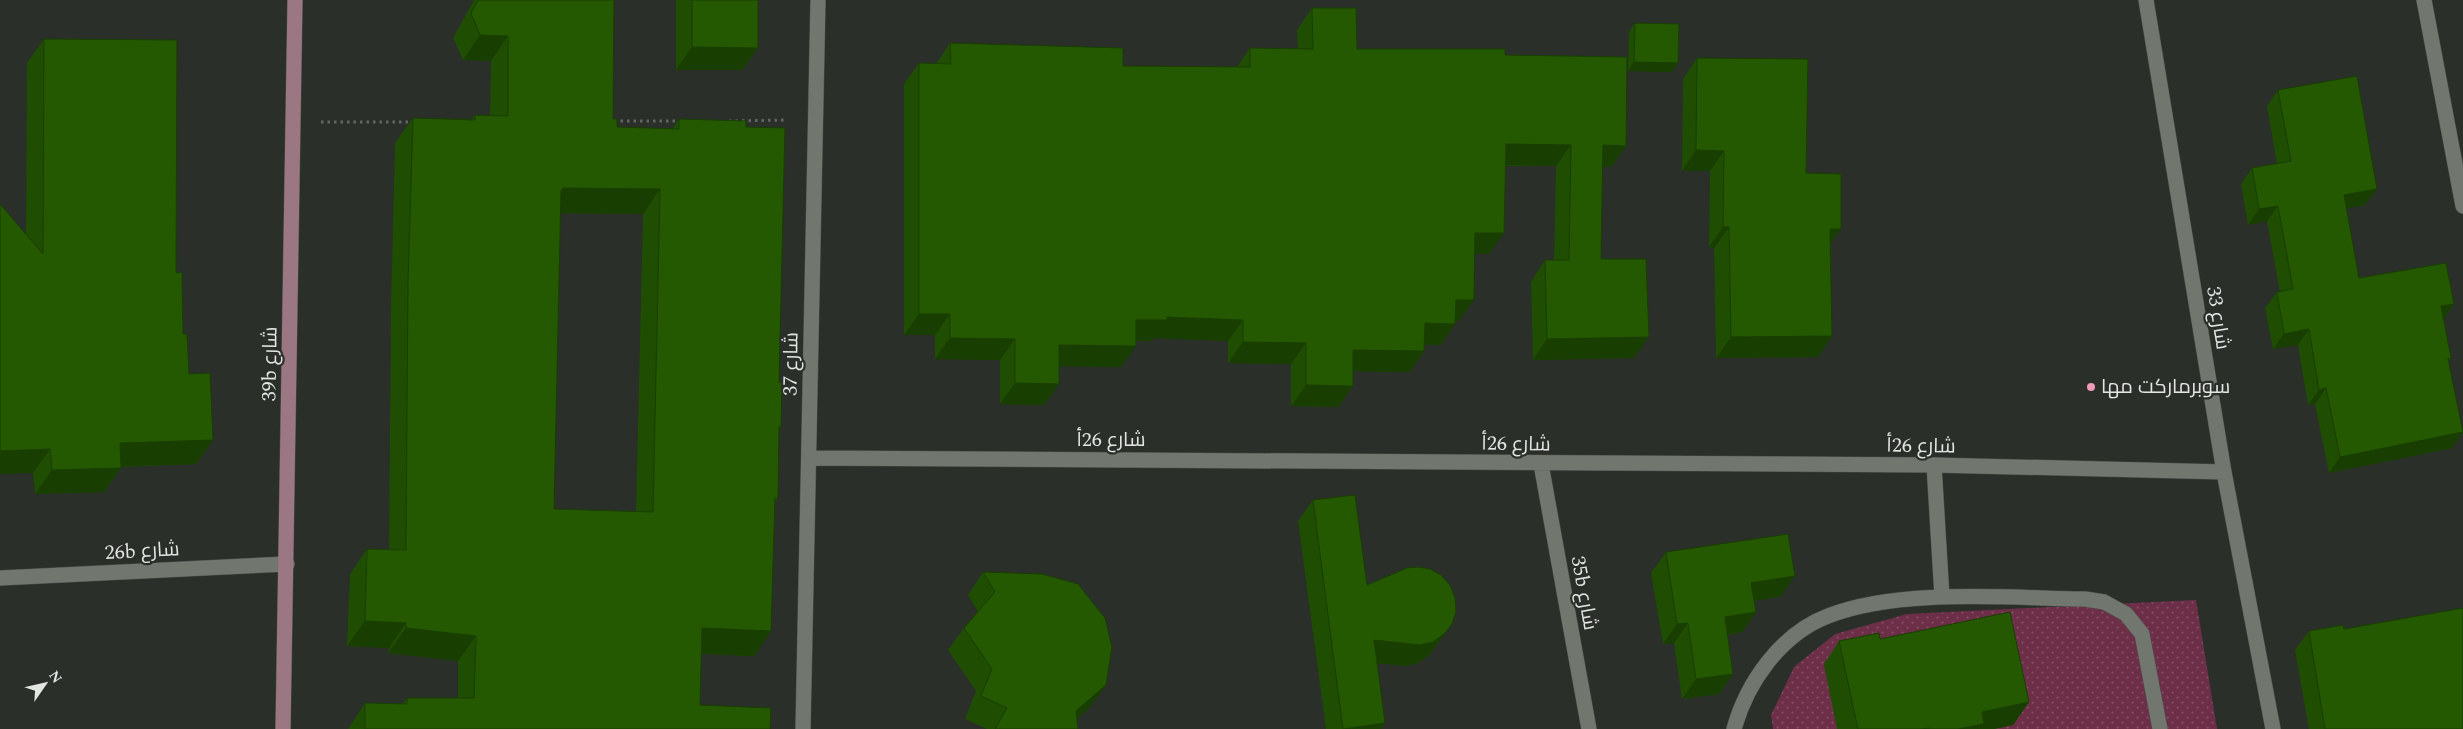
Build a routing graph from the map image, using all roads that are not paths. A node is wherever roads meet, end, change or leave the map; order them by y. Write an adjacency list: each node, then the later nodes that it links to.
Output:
1 (295, 0): 10 (street, 39b شارع)
2 (818, 0): 6 (street, شارع 37)
3 (2146, 0): 9 (street, شارع 33)
4 (2424, 0): 5 (street)
5 (2463, 206)
6 (809, 458): 7 (street, شارع 26أ); 14 (street, شارع 37)
7 (1540, 464): 8 (street, شارع 26أ); 15 (street, 35b شارع)
8 (1934, 466): 9 (street, شارع 26أ); 12 (street)
9 (2224, 472): 18 (street, شارع 33)
10 (287, 564): 11 (street, 26b شارع); 13 (street, 39b شارع)
11 (0, 578)
12 (1942, 597): 16 (street); 17 (street)
13 (283, 729)
14 (803, 729)
15 (1589, 729)
16 (1734, 729)
17 (2160, 729)
18 (2274, 729)

